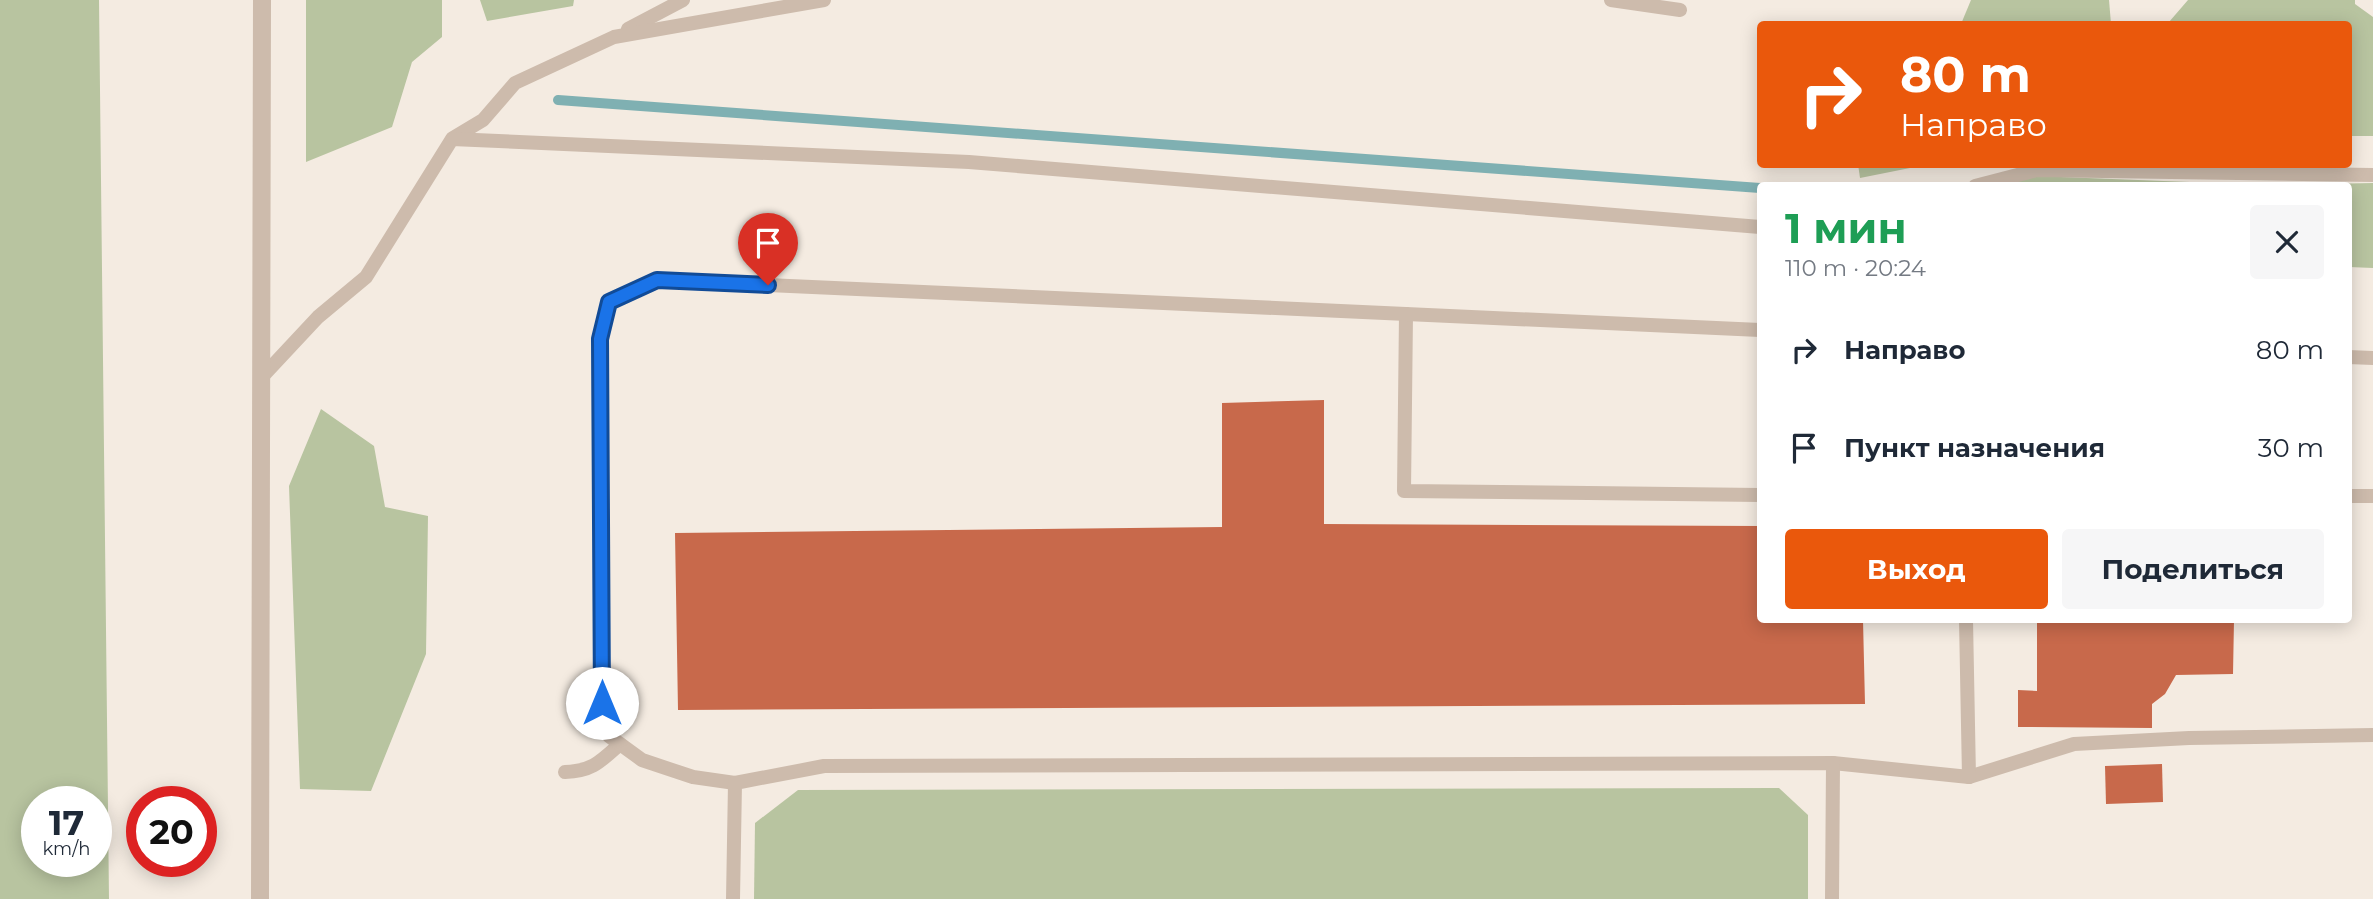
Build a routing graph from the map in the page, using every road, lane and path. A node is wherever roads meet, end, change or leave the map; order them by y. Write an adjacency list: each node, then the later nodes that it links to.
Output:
1 (262, 0): 15 (street)
2 (683, 0): 6 (lane)
3 (824, 0): 6 (lane)
4 (1611, 0): 5 (lane)
5 (1679, 10)
6 (614, 37): 7 (lane)
7 (452, 139): 10 (lane); 15 (lane)
8 (2373, 175): 9 (lane)
9 (1990, 182)
10 (1757, 227)
11 (1406, 314): 12 (lane); 16 (lane); 21 (lane)
12 (1757, 330)
13 (2352, 357): 14 (lane)
14 (2373, 358)
15 (261, 378): 26 (street)
16 (1757, 495)
17 (2352, 496): 18 (lane)
18 (2373, 496)
19 (1966, 623): 24 (lane)
20 (2373, 735): 24 (lane)
21 (620, 744): 23 (lane); 25 (lane)
22 (1833, 763): 24 (lane); 25 (lane); 28 (lane)
23 (565, 772)
24 (1969, 777)
25 (735, 783): 27 (lane)
26 (260, 899)
27 (733, 899)
28 (1832, 899)

